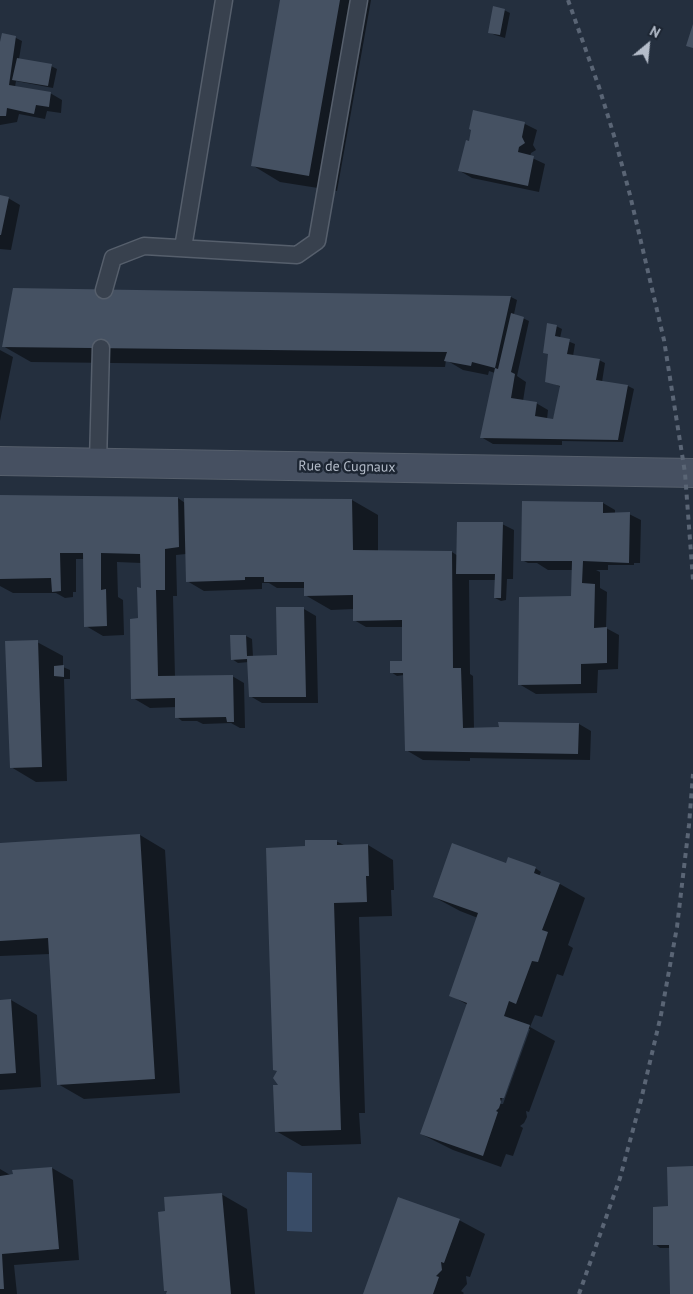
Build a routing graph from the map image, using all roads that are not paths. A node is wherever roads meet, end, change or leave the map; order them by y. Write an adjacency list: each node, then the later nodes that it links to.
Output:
1 (224, 0): 3 (lane)
2 (359, 0): 3 (lane)
3 (182, 248): 4 (lane)
4 (104, 290)
5 (101, 348): 7 (lane)
6 (0, 461): 7 (street, Rue de Cugnaux)
7 (98, 462): 8 (street, Rue de Cugnaux)
8 (693, 473)

